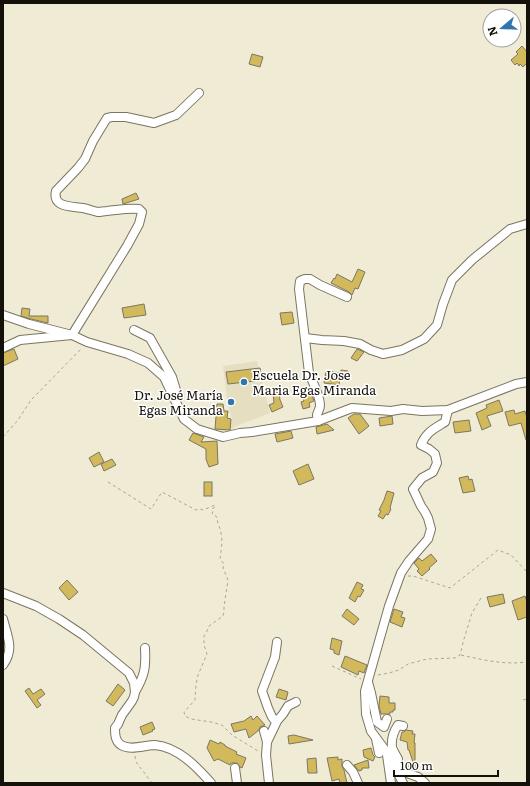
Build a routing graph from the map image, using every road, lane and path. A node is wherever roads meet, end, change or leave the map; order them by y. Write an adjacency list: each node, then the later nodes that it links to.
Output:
1 (199, 93): 6 (street)
2 (527, 224): 7 (street)
3 (347, 297): 7 (street)
4 (3, 315): 6 (street)
5 (134, 330): 12 (street)
6 (72, 335): 8 (street); 9 (street)
7 (305, 338): 13 (street)
8 (87, 342): 12 (street); 14 (path)
9 (3, 348)
10 (527, 382): 11 (street)
11 (448, 410): 13 (street); 17 (street)
12 (184, 419): 13 (street)
13 (318, 421)
14 (3, 437)
15 (108, 482): 40 (path)
16 (527, 572): 17 (path)
17 (400, 576): 27 (street)
18 (3, 593): 29 (street)
19 (481, 598): 23 (path)
20 (3, 619): 25 (street)
21 (277, 642): 34 (street)
22 (145, 648): 29 (street)
23 (460, 655): 24 (path); 27 (path)
24 (527, 662)
25 (3, 665)
26 (332, 666): 28 (path)
27 (370, 674): 28 (street)
28 (368, 682): 33 (street); 39 (street)
29 (135, 692): 38 (street)
30 (523, 700): 31 (path)
31 (527, 700)
32 (296, 702): 34 (street)
33 (387, 719)
34 (276, 722): 37 (street)
35 (403, 726): 41 (street)
36 (264, 731): 37 (street)
37 (267, 742): 40 (street)
38 (134, 747): 44 (path); 45 (street)
39 (382, 752): 41 (street); 49 (street)
40 (266, 756): 47 (street)
41 (394, 764): 50 (street); 51 (street)
42 (347, 765): 48 (street)
43 (235, 768): 46 (street)
44 (152, 783)
45 (212, 783)
46 (237, 783)
47 (269, 783)
48 (358, 783)
49 (391, 783)
50 (403, 783)
51 (425, 783)

